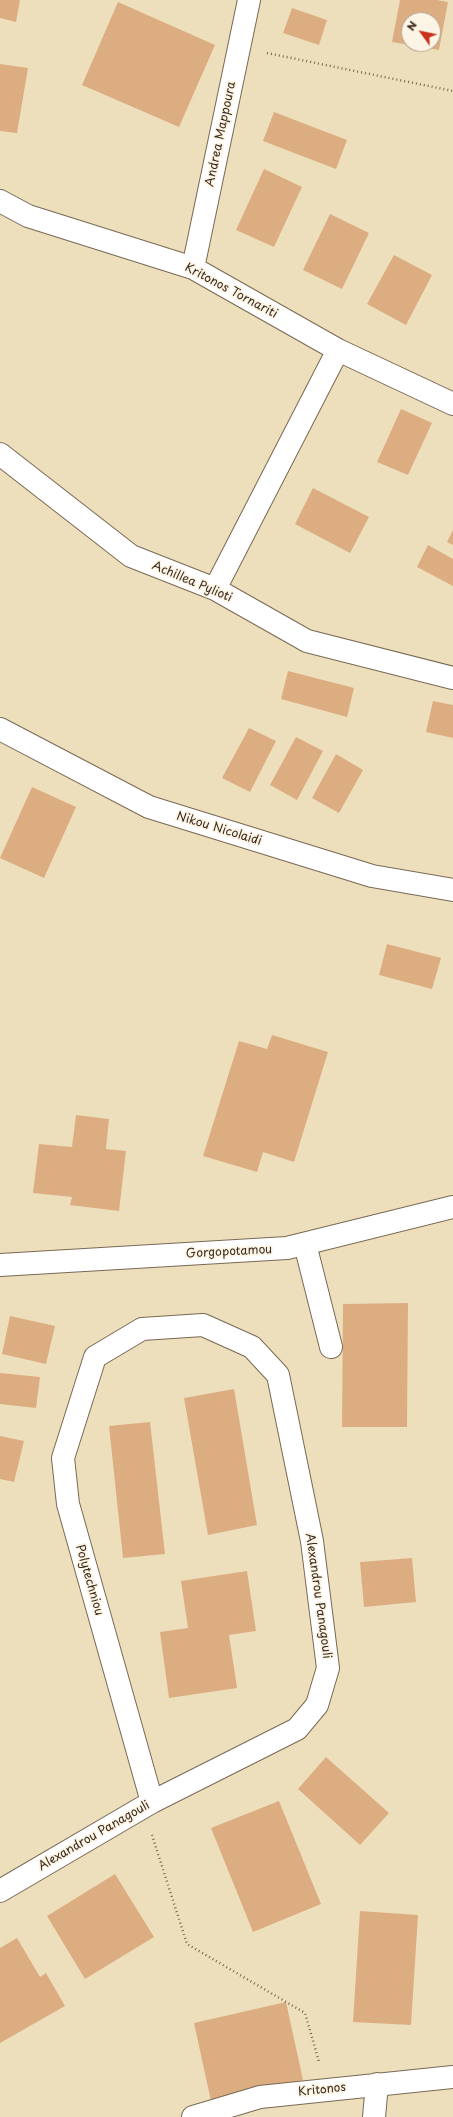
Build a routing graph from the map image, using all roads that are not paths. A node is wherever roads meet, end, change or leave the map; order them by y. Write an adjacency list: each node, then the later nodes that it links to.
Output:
1 (249, 0): 3 (street, Andrea Mappoura)
2 (0, 201): 3 (street, Kritonos Tornariti)
3 (193, 268): 4 (street, Kritonos Tornariti)
4 (338, 350): 5 (street, Kritonos Tornariti); 7 (street)
5 (453, 404)
6 (0, 454): 7 (street, Achillea Pylioti)
7 (215, 589): 8 (street, Achillea Pylioti)
8 (453, 678)
9 (0, 728): 10 (street, Nikou Nicolaidi)
10 (453, 890)
11 (453, 1207): 12 (street, Gorgopotamou)
12 (305, 1244): 13 (street, Gorgopotamou); 14 (street)
13 (0, 1266)
14 (331, 1347)
15 (95, 1357): 16 (street, Polytechniou); 16 (street, Alexandrou Panagouli)
16 (148, 1805): 17 (street, Alexandrou Panagouli)
17 (0, 1891)
18 (453, 2077): 19 (street, Kritonos)
19 (377, 2084): 20 (street, Kritonos); 21 (street)
20 (193, 2117)
21 (374, 2117)

